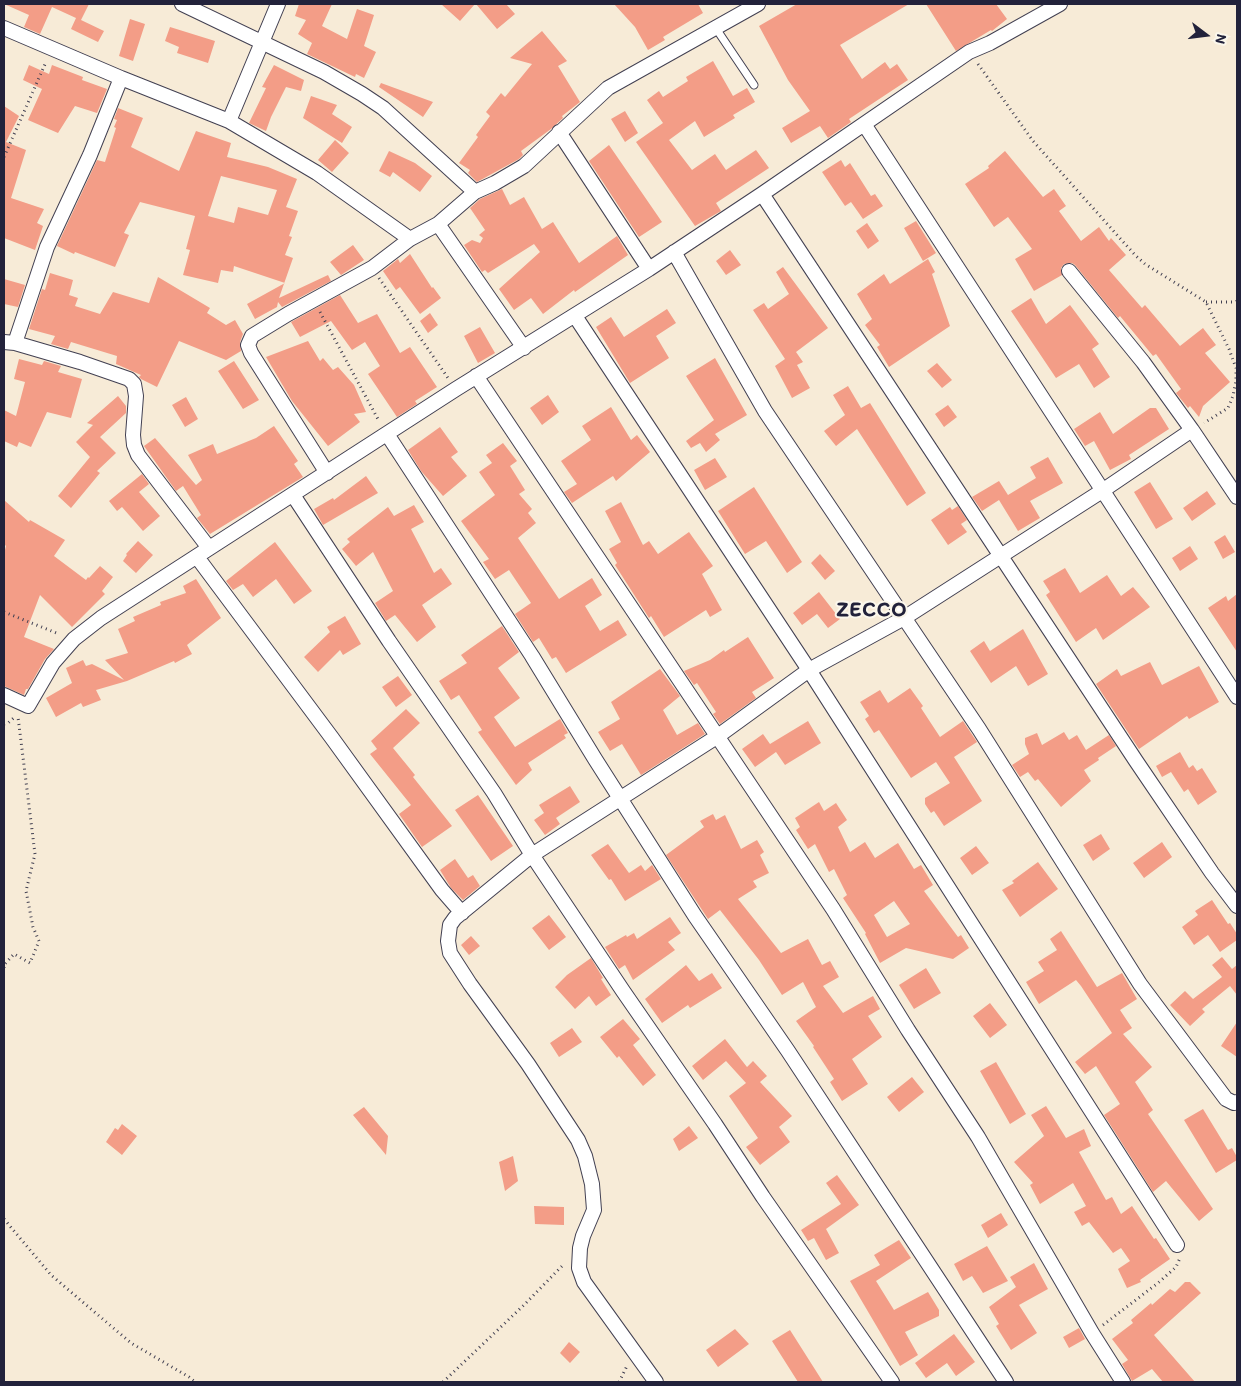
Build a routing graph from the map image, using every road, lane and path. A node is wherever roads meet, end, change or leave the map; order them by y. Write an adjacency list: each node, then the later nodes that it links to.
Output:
1 (182, 4): 7 (street)
2 (278, 4): 7 (street)
3 (758, 4): 5 (street)
4 (1060, 4): 9 (street)
5 (715, 27): 11 (lane); 14 (street)
6 (4, 28): 8 (street)
7 (262, 42): 12 (street); 16 (street)
8 (51, 49): 10 (street); 15 (path)
9 (969, 52): 13 (street); 26 (path)
10 (121, 78): 12 (street); 28 (street)
11 (754, 85)
12 (229, 121): 19 (street)
13 (864, 124): 17 (street); 35 (street)
14 (559, 132): 16 (street); 22 (street)
15 (4, 157)
16 (475, 192): 18 (street)
17 (762, 194): 20 (street); 39 (street)
18 (438, 224): 19 (street); 29 (street)
19 (410, 239): 21 (street)
20 (674, 252): 22 (street); 42 (street)
21 (372, 268): 24 (street); 31 (path)
22 (649, 269): 27 (street)
23 (1069, 270): 32 (street)
24 (313, 301): 33 (path); 34 (street)
25 (1237, 301): 26 (path)
26 (1206, 302): 32 (path)
27 (575, 316): 29 (street); 44 (street)
28 (9, 342): 38 (street)
29 (524, 348): 30 (street)
30 (476, 376): 31 (street); 48 (street)
31 (456, 389): 33 (street)
32 (1192, 430): 35 (street); 37 (street)
33 (386, 434): 34 (street); 49 (street)
34 (327, 472): 36 (street)
35 (1102, 491): 39 (street); 46 (street)
36 (293, 495): 38 (street); 50 (street)
37 (1237, 498)
38 (209, 548): 40 (street)
39 (1001, 556): 42 (street); 51 (street)
40 (198, 557): 43 (street); 52 (street)
41 (4, 612): 43 (path)
42 (904, 618): 44 (street); 54 (street)
43 (74, 639): 45 (street)
44 (809, 670): 48 (street); 56 (street)
45 (4, 695)
46 (1237, 697)
47 (18, 714): 53 (path)
48 (718, 736): 49 (street); 58 (street)
49 (620, 799): 50 (street); 63 (street)
50 (532, 855): 52 (street); 62 (street)
51 (1237, 906)
52 (462, 913): 57 (street)
53 (4, 968)
54 (1237, 1102)
55 (4, 1219): 59 (path)
56 (1177, 1245): 58 (path)
57 (580, 1248): 60 (path); 61 (street)
58 (1092, 1333): 64 (street)
59 (195, 1382)
60 (443, 1382)
61 (656, 1382)
62 (892, 1382)
63 (1006, 1382)
64 (1123, 1382)

